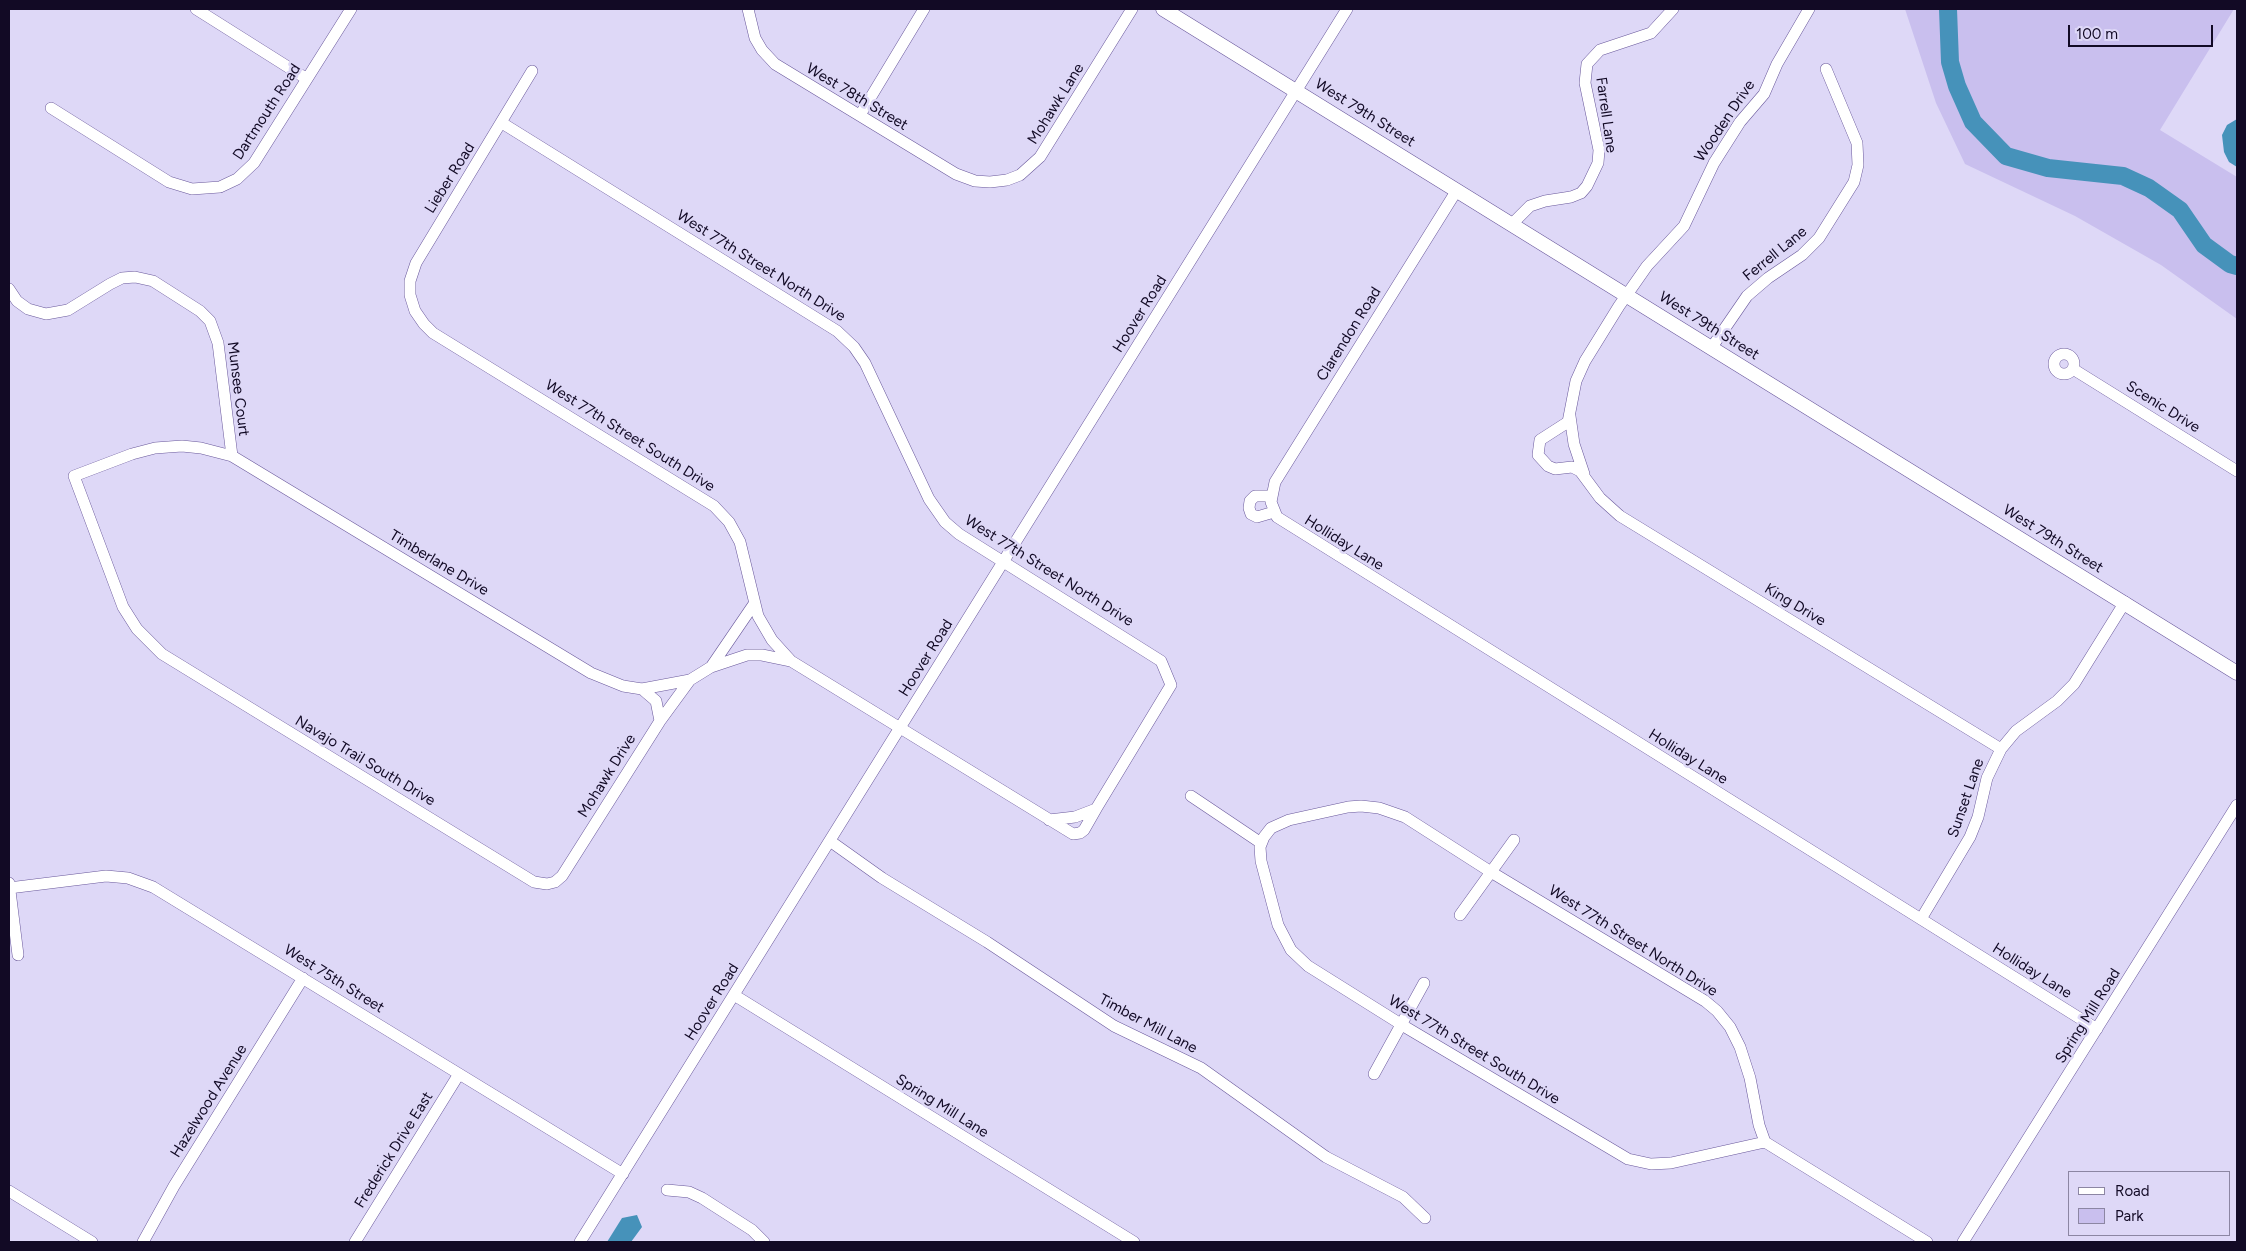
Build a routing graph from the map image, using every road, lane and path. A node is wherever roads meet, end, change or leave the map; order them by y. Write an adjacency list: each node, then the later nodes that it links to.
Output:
1 (196, 9): 12 (street)
2 (351, 9): 12 (street, Dartmouth Road)
3 (748, 9): 15 (street, West 78th Street)
4 (924, 9): 15 (street)
5 (1132, 9): 17 (street, Mohawk Lane)
6 (1163, 9): 13 (main road, West 79th Street)
7 (1347, 9): 13 (street, Hoover Road)
8 (1673, 9): 19 (street, Farrell Lane)
9 (1809, 9): 21 (street, Wooden Drive)
10 (1826, 69): 23 (street, Ferrell Lane)
11 (532, 71): 16 (street, Lieber Road)
12 (307, 79): 14 (street, Dartmouth Road)
13 (1297, 90): 18 (main road, West 79th Street); 31 (street, Hoover Road)
14 (51, 108)
15 (860, 116): 17 (street, West 78th Street)
16 (502, 123): 22 (street, Lieber Road); 31 (street, West 77th Street North Drive)
17 (981, 182)
18 (1457, 190): 19 (main road, West 79th Street); 30 (street, Clarendon Road)
19 (1512, 224): 21 (main road, West 79th Street)
20 (9, 289): 26 (street, Munsee Court)
21 (1628, 295): 23 (main road, West 79th Street); 25 (street, King Drive)
22 (412, 304): 33 (street, West 77th Street South Drive)
23 (1712, 347): 32 (main road, West 79th Street)
24 (2073, 369): 27 (street, Scenic Drive)
25 (1570, 416): 28 (street, King Drive); 28 (street)
26 (232, 456): 29 (street, Timberlane Drive); 38 (street, Timberlane Drive)
27 (2237, 471)
28 (1584, 474): 41 (street, King Drive)
29 (74, 476): 51 (street, Navajo Trail South Drive)
30 (1272, 504): 30 (street); 54 (street, Holliday Lane)
31 (1004, 561): 40 (street, Hoover Road); 44 (street, West 77th Street North Drive)
32 (2125, 602): 36 (main road, West 79th Street); 41 (street, Sunset Lane)
33 (754, 604): 34 (street, West 77th Street South Drive); 35 (street)
34 (791, 662): 35 (street, Timberlane Drive); 40 (street, West 77th Street South Drive)
35 (711, 667): 37 (street, Timberlane Drive)
36 (2237, 672)
37 (690, 680): 38 (street, Timberlane Drive); 39 (street, Mohawk Drive)
38 (642, 689): 39 (street)
39 (660, 721): 51 (street, Mohawk Drive)
40 (901, 727): 45 (street, West 77th Street South Drive); 48 (street, Hoover Road)
41 (2001, 749): 54 (street, Sunset Lane)
42 (1191, 796): 46 (street)
43 (2237, 805): 60 (street, Spring Mill Road)
44 (1096, 809): 45 (street); 45 (street, West 77th Street South Drive)
45 (1049, 820)
46 (1262, 840): 49 (street, West 77th Street North Drive); 59 (street, West 77th Street South Drive)
47 (1514, 840): 49 (street)
48 (830, 841): 58 (street, Hoover Road); 67 (street, Timber Mill Lane)
49 (1491, 872): 53 (street); 63 (street, West 77th Street North Drive)
50 (9, 883): 52 (street)
51 (547, 884)
52 (9, 888): 55 (street); 56 (street, West 75th Street)
53 (1460, 915)
54 (1920, 919): 60 (street, Holliday Lane)
55 (18, 955)
56 (303, 978): 61 (street, West 75th Street); 69 (street, Hazelwood Avenue)
57 (1424, 983): 59 (street)
58 (734, 996): 64 (street, Hoover Road); 73 (street, Spring Mill Lane)
59 (1402, 1024): 62 (street); 63 (street, West 77th Street South Drive)
60 (2097, 1028): 75 (street, Spring Mill Road)
61 (459, 1074): 64 (street, West 75th Street); 70 (street, Frederick Drive East)
62 (1374, 1074)
63 (1765, 1142): 74 (street)
64 (623, 1174): 71 (street, Hoover Road)
65 (668, 1190): 72 (street)
66 (9, 1191): 68 (street)
67 (1425, 1218)
68 (92, 1242)
69 (143, 1242)
70 (355, 1242)
71 (580, 1242)
72 (764, 1242)
73 (1134, 1242)
74 (1927, 1242)
75 (1964, 1242)

